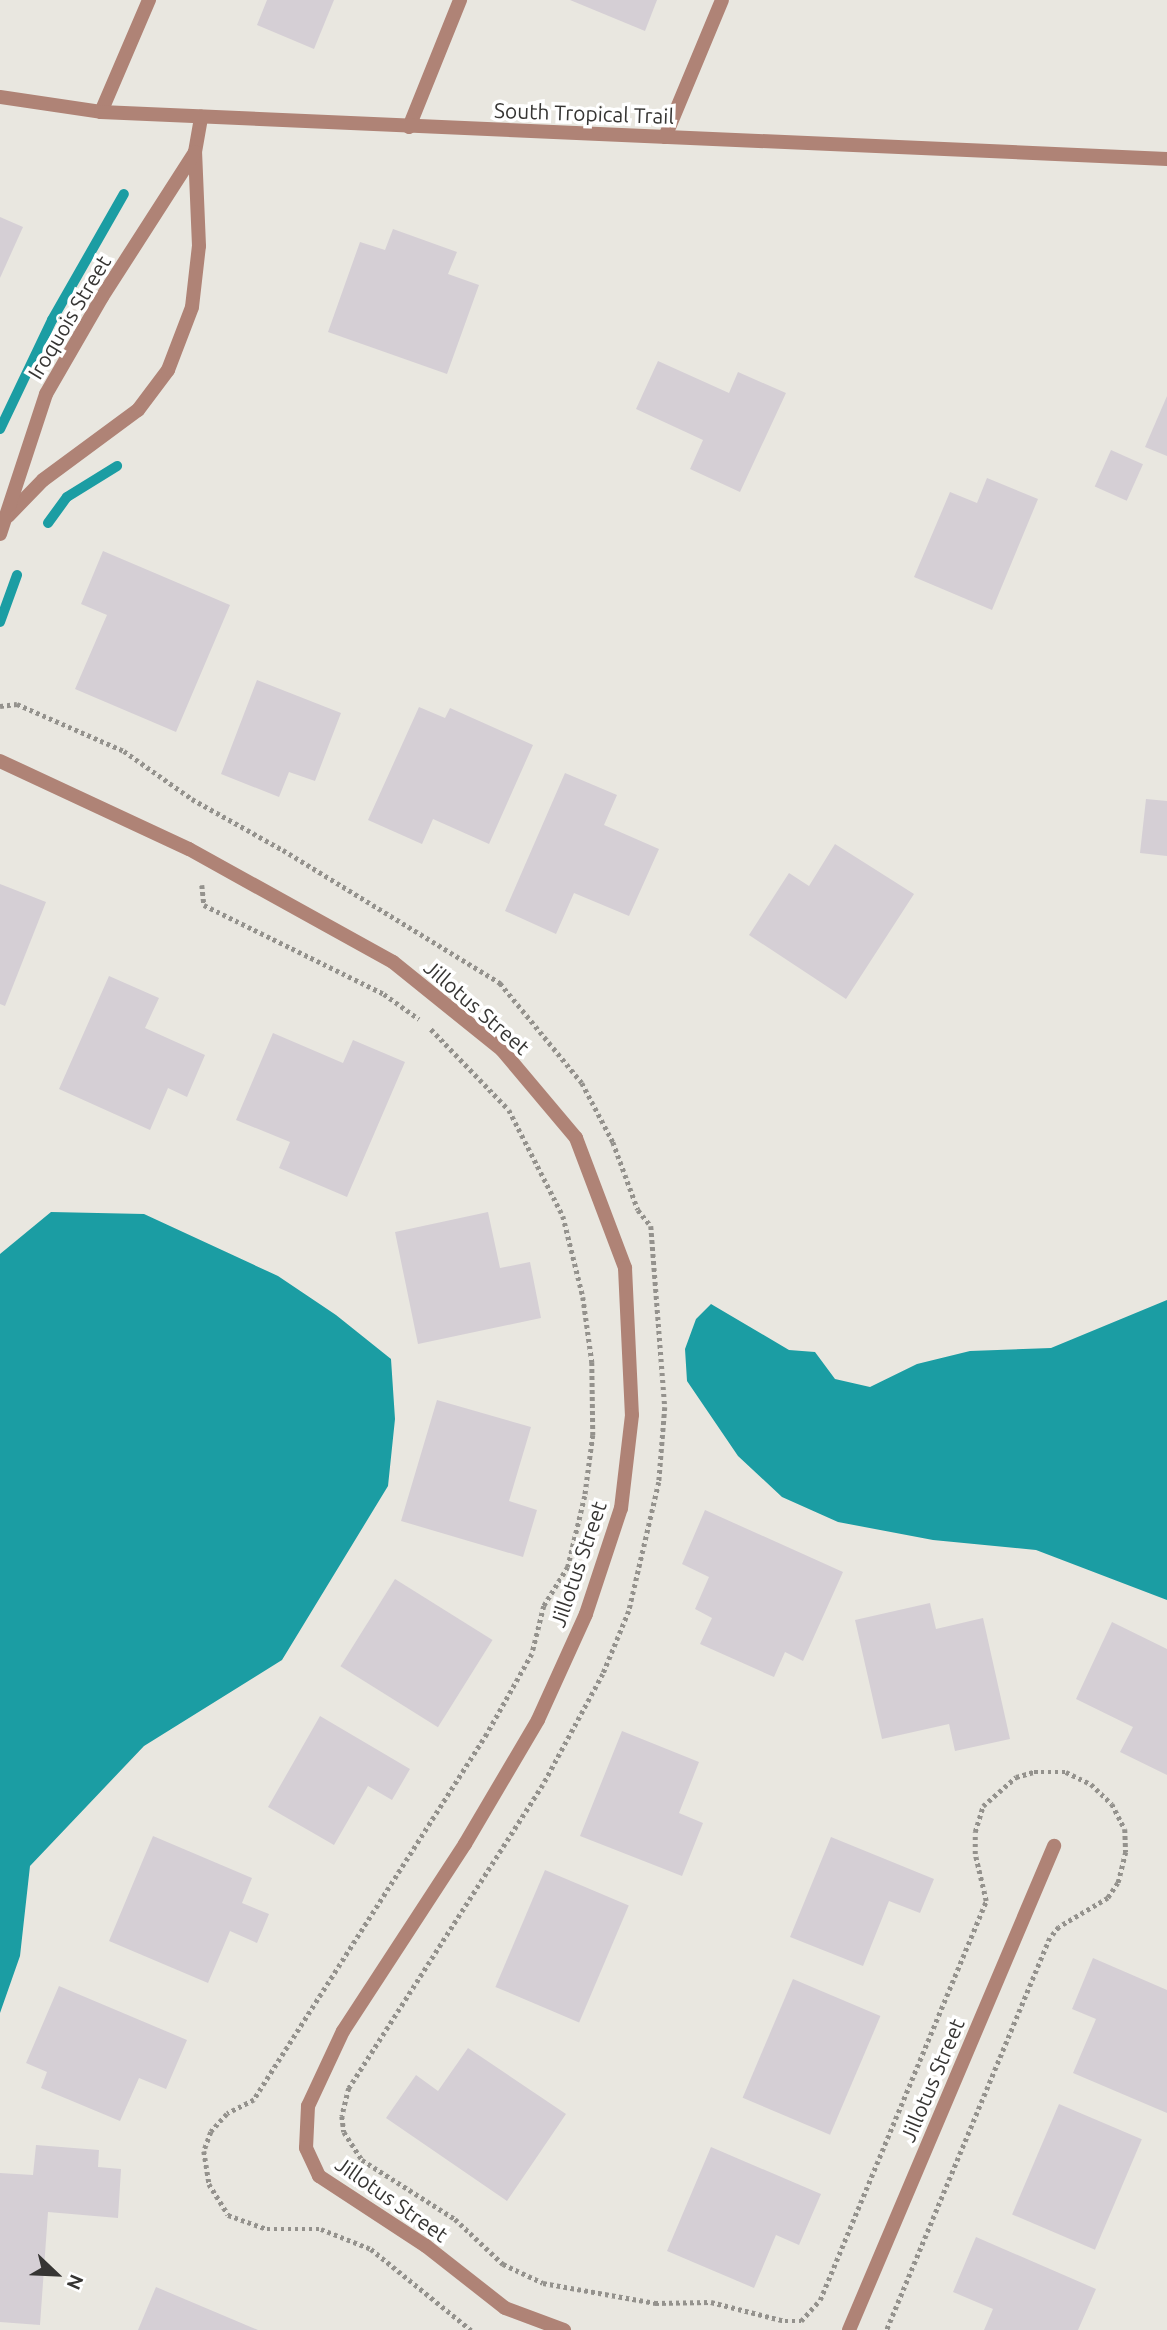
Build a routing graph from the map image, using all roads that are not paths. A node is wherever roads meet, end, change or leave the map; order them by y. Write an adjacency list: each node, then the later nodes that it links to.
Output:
1 (149, 0): 5 (street)
2 (460, 0): 7 (street)
3 (722, 0): 8 (street)
4 (0, 97): 5 (street, South Tropical Trail)
5 (102, 112): 6 (street, South Tropical Trail)
6 (201, 117): 7 (street, South Tropical Trail); 9 (street, Iroquois Street)
7 (409, 127): 8 (street, South Tropical Trail)
8 (665, 138): 10 (street, South Tropical Trail)
9 (195, 152): 11 (street, Iroquois Street); 11 (street, Iroquois Street)
10 (1167, 159)
11 (8, 516): 12 (street, Iroquois Street)
12 (0, 534)
13 (0, 761): 15 (street, Jillotus Street)
14 (1054, 1846): 16 (street, Jillotus Street)
15 (564, 2330)
16 (849, 2330)

